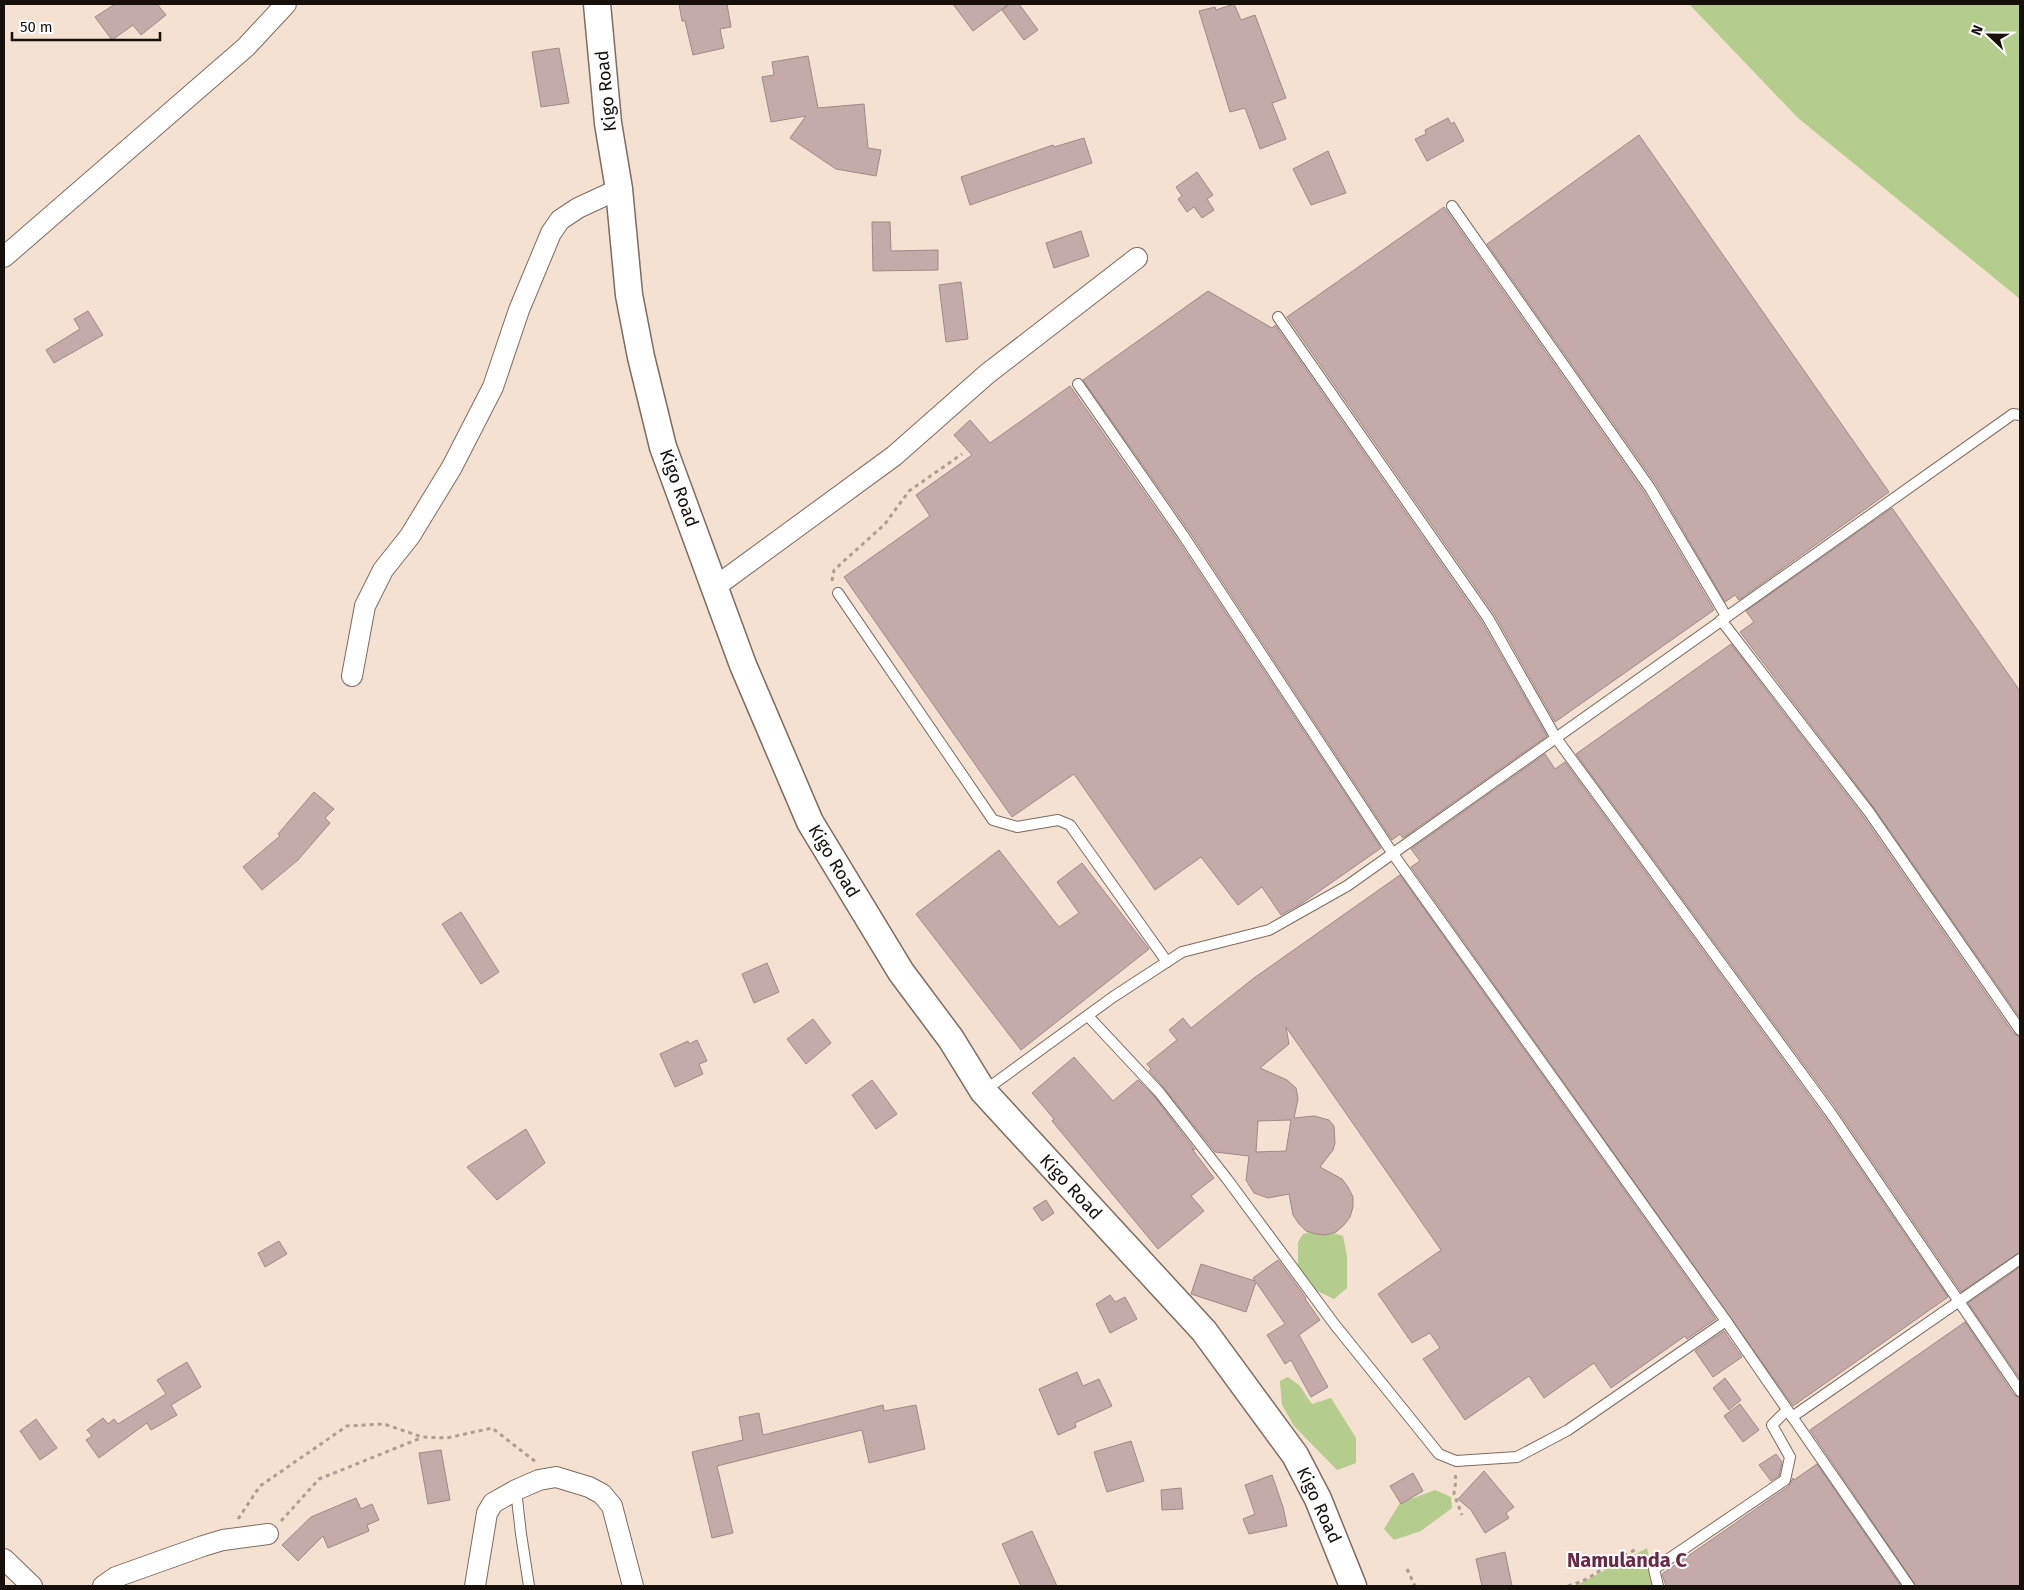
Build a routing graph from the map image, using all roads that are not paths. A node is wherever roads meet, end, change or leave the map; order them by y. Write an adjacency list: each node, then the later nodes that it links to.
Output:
1 (286, 4): 5 (street)
2 (597, 4): 3 (street, Kigo Road)
3 (619, 189): 10 (street, Kigo Road); 13 (street)
4 (1452, 206): 12 (lane)
5 (4, 257)
6 (1137, 258): 10 (street)
7 (1278, 317): 14 (lane)
8 (1078, 384): 15 (lane)
9 (2020, 415): 12 (lane)
10 (715, 587): 19 (street, Kigo Road)
11 (838, 593): 16 (lane)
12 (1724, 618): 14 (lane); 18 (lane)
13 (352, 676)
14 (1556, 738): 15 (lane); 21 (lane)
15 (1393, 854): 16 (lane); 22 (lane)
16 (1167, 962): 17 (lane)
17 (1088, 1016): 19 (lane); 22 (lane)
18 (2020, 1030)
19 (983, 1091): 33 (street, Kigo Road)
20 (2020, 1259): 21 (lane)
21 (1959, 1302): 23 (lane); 24 (lane)
22 (1726, 1321): 24 (lane)
23 (2020, 1391)
24 (1790, 1414): 34 (lane); 35 (lane)
25 (516, 1490): 30 (street); 31 (lane); 32 (street)
26 (268, 1534): 29 (street)
27 (4, 1559): 28 (street)
28 (32, 1586)
29 (104, 1586)
30 (475, 1586)
31 (529, 1586)
32 (633, 1586)
33 (1353, 1586)
34 (1658, 1586)
35 (1909, 1586)

